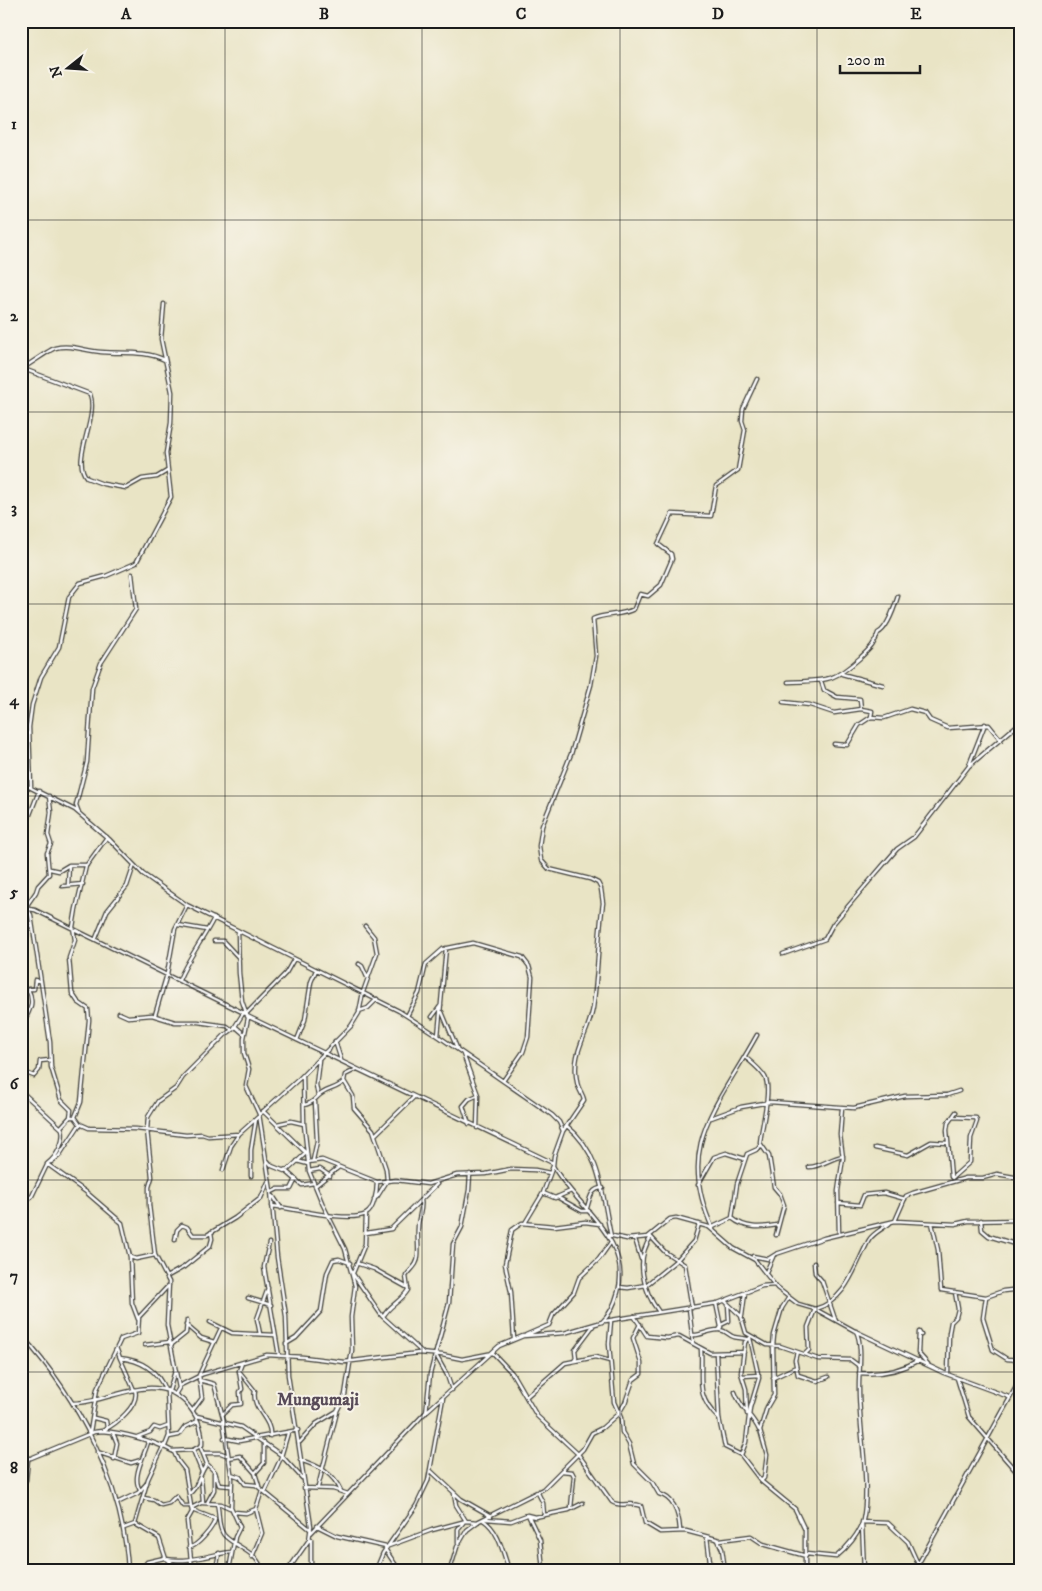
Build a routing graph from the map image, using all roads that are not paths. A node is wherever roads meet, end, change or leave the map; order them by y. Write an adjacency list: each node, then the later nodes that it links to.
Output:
1 (164, 304): 2 (street)
2 (165, 360): 3 (street); 5 (street)
3 (22, 368): 5 (street)
4 (756, 379): 110 (street)
5 (168, 471): 21 (street)
6 (132, 574): 24 (street)
7 (898, 596): 8 (street)
8 (842, 674): 9 (street); 11 (street)
9 (821, 680): 10 (street); 13 (street)
10 (788, 682)
11 (883, 685)
12 (783, 702): 13 (street)
13 (861, 709): 14 (street)
14 (871, 717): 16 (street); 18 (street)
15 (1021, 722): 17 (street)
16 (985, 724): 17 (street); 19 (street)
17 (1001, 740): 19 (street)
18 (834, 744)
19 (968, 766): 50 (street)
20 (21, 783): 21 (street)
21 (31, 787): 22 (street)
22 (39, 790): 23 (street); 26 (street)
23 (50, 796): 24 (street); 30 (street)
24 (80, 814): 25 (street)
25 (107, 838): 27 (street); 29 (street)
26 (21, 863)
27 (134, 864): 37 (street); 47 (street)
28 (69, 865): 29 (street); 30 (street); 32 (street)
29 (87, 865): 31 (street)
30 (50, 869): 36 (street)
31 (83, 884): 32 (street); 44 (street)
32 (68, 885): 33 (street)
33 (62, 886)
34 (21, 893): 35 (street)
35 (22, 899): 36 (street)
36 (27, 905): 38 (street)
37 (187, 905): 39 (street); 41 (street)
38 (29, 909): 42 (street); 44 (street)
39 (214, 918): 45 (street); 46 (street)
40 (21, 923): 42 (street)
41 (178, 925): 45 (street); 55 (street)
42 (32, 926): 58 (street)
43 (365, 926): 56 (street)
44 (73, 927): 47 (street); 102 (street)
45 (208, 930): 57 (street)
46 (238, 930): 51 (street); 52 (street)
47 (96, 938): 55 (street)
48 (214, 941): 51 (street)
49 (446, 947): 63 (street); 69 (street); 89 (street)
50 (783, 954)
51 (239, 958): 67 (street)
52 (294, 958): 54 (street); 67 (street)
53 (359, 964): 56 (street)
54 (316, 970): 59 (street); 76 (street)
55 (167, 974): 57 (street); 68 (street)
56 (367, 978): 60 (street)
57 (179, 980): 67 (street)
58 (40, 981): 71 (street); 83 (street)
59 (356, 989): 60 (street); 62 (street)
60 (363, 992): 61 (street); 62 (street)
61 (377, 999): 65 (street); 69 (street)
62 (362, 1000): 65 (street)
63 (442, 1004): 64 (street); 70 (street)
64 (441, 1010): 75 (street); 78 (street)
65 (359, 1011): 77 (street)
66 (119, 1013): 68 (street)
67 (246, 1014): 72 (street); 73 (street); 76 (street)
68 (155, 1015): 72 (street)
69 (407, 1016): 75 (street)
70 (432, 1017)
71 (21, 1027)
72 (233, 1028): 73 (street); 113 (street)
73 (244, 1035): 103 (street)
74 (757, 1035): 81 (street)
75 (438, 1036): 78 (street)
76 (298, 1040): 79 (street)
77 (335, 1041): 79 (street); 84 (street)
78 (458, 1050): 80 (street)
79 (324, 1053): 82 (street); 84 (street)
80 (462, 1053): 89 (street); 92 (street)
81 (745, 1057): 96 (street); 105 (street)
82 (318, 1059): 87 (street); 93 (street)
83 (51, 1060): 86 (street); 101 (street)
84 (341, 1061): 85 (street)
85 (358, 1069): 88 (street); 94 (street)
86 (21, 1071)
87 (303, 1075): 97 (street); 99 (street)
88 (344, 1081): 93 (street); 116 (street)
89 (503, 1081): 114 (street)
90 (21, 1091): 111 (street)
91 (959, 1091): 98 (street)
92 (478, 1095): 109 (street); 112 (street)
93 (318, 1096): 95 (street)
94 (414, 1097): 109 (street); 116 (street)
95 (315, 1102): 97 (street); 124 (street)
96 (766, 1103): 98 (street); 105 (street); 118 (street)
97 (304, 1105): 108 (street)
98 (842, 1108): 121 (street)
99 (263, 1111): 103 (street); 107 (street)
100 (956, 1112): 104 (street)
101 (70, 1117): 102 (street); 111 (street)
102 (75, 1117): 106 (street)
103 (258, 1117): 115 (street); 136 (street); 141 (street)
104 (953, 1117): 117 (street); 140 (street)
105 (711, 1118): 146 (street)
106 (80, 1124): 113 (street); 127 (street)
107 (277, 1124): 108 (street); 120 (street)
108 (304, 1124): 120 (street)
109 (470, 1124): 112 (street)
110 (567, 1126): 114 (street); 147 (street)
111 (61, 1127): 127 (street)
112 (477, 1128): 128 (street)
113 (147, 1130): 115 (street); 184 (street)
114 (563, 1131): 128 (street)
115 (240, 1134): 131 (street)
116 (375, 1136): 143 (street)
117 (948, 1143): 119 (street); 140 (street)
118 (760, 1146): 123 (street); 171 (street)
119 (875, 1148)
120 (306, 1154): 125 (street); 126 (street)
121 (843, 1156): 129 (street); 155 (street)
122 (266, 1158): 132 (street)
123 (745, 1159): 146 (street); 162 (street)
124 (313, 1160): 126 (street); 130 (street)
125 (297, 1161): 126 (street); 132 (street)
126 (308, 1163): 133 (street)
127 (47, 1164): 156 (street); 187 (street)
128 (553, 1165): 134 (street); 148 (street)
129 (809, 1167)
130 (339, 1168): 137 (street); 142 (street)
131 (223, 1170)
132 (284, 1170): 139 (street)
133 (309, 1170): 137 (street); 145 (street)
134 (550, 1173): 135 (street); 149 (street)
135 (470, 1174): 143 (street); 257 (street)
136 (251, 1176)
137 (330, 1176): 145 (street)
138 (1014, 1177): 140 (street)
139 (296, 1179): 145 (street); 150 (street)
140 (952, 1179): 152 (street)
141 (268, 1181): 150 (street); 173 (street)
142 (376, 1182): 143 (street); 153 (street)
143 (386, 1182): 153 (street)
144 (438, 1184): 154 (street)
145 (315, 1185): 161 (street)
146 (698, 1185): 172 (street)
147 (603, 1188): 159 (street); 176 (street)
148 (572, 1191): 151 (street); 159 (street)
149 (543, 1193): 151 (street); 167 (street)
150 (271, 1194): 157 (street); 158 (street)
151 (556, 1197): 159 (street)
152 (905, 1198): 155 (street); 165 (street)
153 (374, 1199): 160 (street)
154 (421, 1200): 174 (street); 201 (street)
155 (838, 1203): 175 (street)
156 (21, 1204)
157 (272, 1206): 158 (street); 246 (street)
158 (281, 1208): 161 (street)
159 (588, 1209): 169 (street)
160 (366, 1214): 161 (street); 174 (street)
161 (328, 1216): 190 (street)
162 (732, 1218): 171 (street); 172 (street)
163 (981, 1220): 164 (street); 166 (street); 183 (street)
164 (1021, 1220)
165 (895, 1221): 166 (street); 168 (street)
166 (932, 1222): 203 (street)
167 (525, 1223): 169 (street); 241 (street)
168 (890, 1223): 175 (street); 210 (street)
169 (600, 1224): 176 (street)
170 (699, 1224): 172 (street); 178 (street); 189 (street)
171 (778, 1225): 177 (street)
172 (713, 1229): 185 (street)
173 (212, 1232): 180 (street); 195 (street)
174 (366, 1233): 192 (street)
175 (839, 1234): 186 (street)
176 (609, 1235): 179 (street); 181 (street)
177 (776, 1235)
178 (652, 1236): 179 (street); 188 (street); 189 (street)
179 (635, 1239): 188 (street)
180 (175, 1240)
181 (611, 1242): 199 (street); 238 (street)
182 (268, 1243): 200 (street)
183 (1021, 1246)
184 (155, 1255): 187 (street); 195 (street)
185 (749, 1255): 186 (street); 194 (street)
186 (773, 1255): 194 (street)
187 (130, 1257): 220 (street)
188 (641, 1259): 196 (street)
189 (678, 1260): 196 (street); 214 (street)
190 (350, 1263): 193 (street); 246 (street)
191 (814, 1263): 210 (street)
192 (359, 1264): 193 (street); 201 (street)
193 (353, 1273): 218 (street); 264 (street)
194 (766, 1273): 197 (street)
195 (167, 1276): 198 (street)
196 (646, 1285): 199 (street); 216 (street)
197 (774, 1285): 204 (street); 205 (street)
198 (170, 1286): 220 (street); 244 (street)
199 (619, 1286): 223 (street)
200 (268, 1287): 211 (street); 213 (street)
201 (408, 1288): 218 (street)
202 (1021, 1289): 206 (street)
203 (955, 1292): 206 (street); 273 (street)
204 (745, 1293): 208 (street); 219 (street)
205 (789, 1297): 215 (street); 248 (street)
206 (985, 1297): 262 (street)
207 (248, 1298): 211 (street)
208 (723, 1301): 209 (street); 212 (street)
209 (716, 1303): 214 (street); 228 (street)
210 (830, 1303): 215 (street); 222 (street)
211 (262, 1304): 213 (street); 233 (street)
212 (728, 1304): 219 (street); 228 (street)
213 (271, 1305): 236 (street)
214 (690, 1308): 216 (street); 234 (street)
215 (815, 1309): 222 (street); 256 (street)
216 (659, 1312): 217 (street)
217 (632, 1315): 224 (street); 226 (street)
218 (383, 1317): 255 (street)
219 (742, 1318): 240 (street)
220 (138, 1319): 250 (street)
221 (187, 1320): 227 (street)
222 (835, 1320): 232 (street)
223 (604, 1321): 224 (street); 229 (street)
224 (611, 1321): 263 (street)
225 (210, 1322): 230 (street)
226 (640, 1324): 245 (street); 297 (street)
227 (186, 1325): 243 (street); 244 (street)
228 (721, 1325): 231 (street)
229 (593, 1326): 238 (street); 265 (street)
230 (221, 1328): 233 (street); 243 (street)
231 (719, 1330): 234 (street); 240 (street)
232 (855, 1331): 239 (street); 242 (street)
233 (260, 1334): 236 (street)
234 (692, 1334): 245 (street)
235 (21, 1335): 292 (street)
236 (275, 1335): 258 (street)
237 (921, 1335): 267 (street)
238 (523, 1336): 241 (street)
239 (865, 1336): 242 (street); 261 (street)
240 (749, 1338): 248 (street); 252 (street); 275 (street)
241 (514, 1339): 253 (street)
242 (859, 1341): 268 (street)
243 (214, 1342): 274 (street)
244 (170, 1343): 247 (street); 270 (street)
245 (693, 1343): 249 (street)
246 (286, 1344): 259 (street)
247 (145, 1345)
248 (772, 1346): 251 (street); 278 (street)
249 (701, 1349): 254 (street); 301 (street)
250 (117, 1350): 260 (street); 291 (street)
251 (797, 1351): 256 (street); 269 (street)
252 (744, 1352): 254 (street); 276 (street)
253 (493, 1353): 257 (street); 285 (street); 288 (street)
254 (716, 1353): 301 (street)
255 (424, 1354): 257 (street); 264 (street)
256 (806, 1354): 268 (street)
257 (436, 1355): 285 (street); 295 (street)
258 (279, 1356): 259 (street); 266 (street)
259 (286, 1356): 264 (street); 307 (street)
260 (120, 1358): 283 (street); 284 (street)
261 (919, 1360): 267 (street); 272 (street)
262 (1021, 1360)
263 (610, 1361): 265 (street); 297 (street)
264 (350, 1362): 294 (street)
265 (573, 1362): 288 (street)
266 (242, 1363): 271 (street); 274 (street)
267 (929, 1365): 273 (street)
268 (859, 1366): 272 (street)
269 (796, 1367): 277 (street); 278 (street)
270 (175, 1369): 282 (street); 284 (street)
271 (239, 1371): 296 (street); 313 (street)
272 (859, 1372): 377 (street)
273 (948, 1374): 279 (street)
274 (200, 1375): 281 (street); 282 (street)
275 (759, 1375): 276 (street); 298 (street)
276 (742, 1376): 298 (street)
277 (828, 1377)
278 (773, 1378): 309 (street)
279 (957, 1378): 289 (street); 317 (street)
280 (1021, 1378): 289 (street)
281 (199, 1380): 293 (street); 296 (street)
282 (179, 1386): 287 (street)
283 (134, 1390): 284 (street); 291 (street); 305 (street)
284 (167, 1390): 287 (street); 304 (street)
285 (452, 1390): 290 (street)
286 (735, 1392): 298 (street)
287 (176, 1393): 293 (street)
288 (526, 1397): 327 (street)
289 (1009, 1397): 317 (street)
290 (443, 1398): 295 (street); 338 (street)
291 (96, 1399): 292 (street); 300 (street)
292 (73, 1403): 310 (street)
293 (193, 1410): 299 (street)
294 (337, 1411): 320 (street); 337 (street)
295 (426, 1413): 358 (street)
296 (223, 1414): 303 (street)
297 (618, 1414): 327 (street); 381 (street)
298 (748, 1415): 309 (street); 329 (street)
299 (197, 1416): 302 (street); 303 (street)
300 (94, 1418): 305 (street); 310 (street)
301 (720, 1420): 329 (street)
302 (198, 1421): 312 (street); 322 (street)
303 (224, 1421): 314 (street); 316 (street)
304 (168, 1426): 312 (street); 315 (street)
305 (107, 1428): 306 (street)
306 (102, 1430): 310 (street); 311 (street)
307 (298, 1430): 308 (street); 320 (street)
308 (288, 1432): 313 (street); 328 (street)
309 (760, 1432): 348 (street)
310 (90, 1433): 325 (street); 331 (street)
311 (113, 1433): 315 (street); 332 (street)
312 (169, 1436): 321 (street)
313 (270, 1436): 314 (street)
314 (256, 1437): 316 (street); 319 (street)
315 (135, 1438): 318 (street)
316 (224, 1438): 330 (street)
317 (987, 1438): 344 (street); 397 (street)
318 (148, 1442): 321 (street); 334 (street)
319 (264, 1442): 328 (street); 341 (street)
320 (299, 1443): 335 (street)
321 (164, 1445): 324 (street); 346 (street)
322 (200, 1446): 323 (street); 326 (street)
323 (193, 1450): 324 (street); 342 (street)
324 (174, 1451): 357 (street)
325 (97, 1452): 332 (street); 361 (street)
326 (204, 1453): 330 (street); 336 (street)
327 (578, 1454): 339 (street); 381 (street)
328 (282, 1455): 347 (street); 353 (street)
329 (741, 1455): 348 (street)
330 (228, 1457): 341 (street); 343 (street)
331 (28, 1459): 333 (street); 350 (street)
332 (114, 1459): 334 (street)
333 (21, 1460)
334 (141, 1460): 354 (street)
335 (300, 1460): 337 (street); 347 (street)
336 (207, 1464): 340 (street); 342 (street)
337 (323, 1469): 352 (street); 355 (street)
338 (430, 1470): 359 (street); 388 (street)
339 (562, 1471): 356 (street); 368 (street)
340 (215, 1472): 349 (street); 363 (street)
341 (255, 1473): 353 (street)
342 (203, 1474): 345 (street)
343 (231, 1474): 349 (street); 353 (street)
344 (1021, 1477)
345 (201, 1478): 357 (street); 362 (street)
346 (148, 1480): 354 (street); 360 (street)
347 (303, 1480): 351 (street)
348 (760, 1481): 391 (street)
349 (232, 1486): 367 (street)
350 (21, 1488)
351 (304, 1488): 352 (street); 382 (street)
352 (318, 1488): 355 (street)
353 (262, 1490): 369 (street); 382 (street)
354 (140, 1491): 361 (street)
355 (341, 1491): 358 (street)
356 (538, 1493): 371 (street); 372 (street)
357 (189, 1494): 366 (street)
358 (348, 1494): 379 (street)
359 (454, 1494): 372 (street); 376 (street)
360 (144, 1498): 366 (street); 378 (street)
361 (117, 1503): 380 (street)
362 (202, 1503): 363 (street); 366 (street)
363 (207, 1503): 365 (street)
364 (583, 1503): 368 (street)
365 (217, 1504): 367 (street); 374 (street)
366 (191, 1508): 374 (street); 387 (street)
367 (231, 1508): 370 (street)
368 (571, 1508): 371 (street)
369 (256, 1510): 370 (street); 392 (street)
370 (233, 1512): 385 (street)
371 (544, 1515): 373 (street)
372 (491, 1516): 375 (street)
373 (529, 1516): 375 (street); 412 (street)
374 (217, 1519): 385 (street); 387 (street)
375 (482, 1520): 376 (street); 386 (street); 411 (street)
376 (465, 1522): 386 (street); 388 (street)
377 (862, 1523): 391 (street); 397 (street); 416 (street)
378 (135, 1524): 380 (street); 393 (street)
379 (317, 1526): 382 (street); 388 (street)
380 (124, 1528): 399 (street)
381 (680, 1530): 383 (street)
382 (311, 1533): 406 (street); 407 (street)
383 (707, 1537): 384 (street); 413 (street)
384 (717, 1539): 391 (street); 414 (street)
385 (234, 1542): 389 (street); 392 (street)
386 (458, 1545): 410 (street)
387 (189, 1547): 395 (street)
388 (386, 1548): 408 (street); 409 (street)
389 (232, 1552): 390 (street); 404 (street)
390 (219, 1553): 395 (street); 403 (street)
391 (806, 1555): 415 (street)
392 (252, 1557): 405 (street)
393 (164, 1558): 394 (street); 400 (street)
394 (168, 1560): 395 (street); 401 (street)
395 (191, 1560): 402 (street)
396 (1021, 1562): 418 (street)
397 (918, 1564): 398 (street); 417 (street)
398 (922, 1569)
399 (128, 1570)
400 (136, 1570)
401 (180, 1570)
402 (192, 1570)
403 (216, 1570)
404 (229, 1570)
405 (260, 1570)
406 (288, 1570)
407 (311, 1570)
408 (376, 1570)
409 (399, 1570)
410 (450, 1570)
411 (509, 1570)
412 (543, 1570)
413 (711, 1570)
414 (724, 1570)
415 (806, 1570)
416 (864, 1570)
417 (915, 1570)
418 (1013, 1570)

